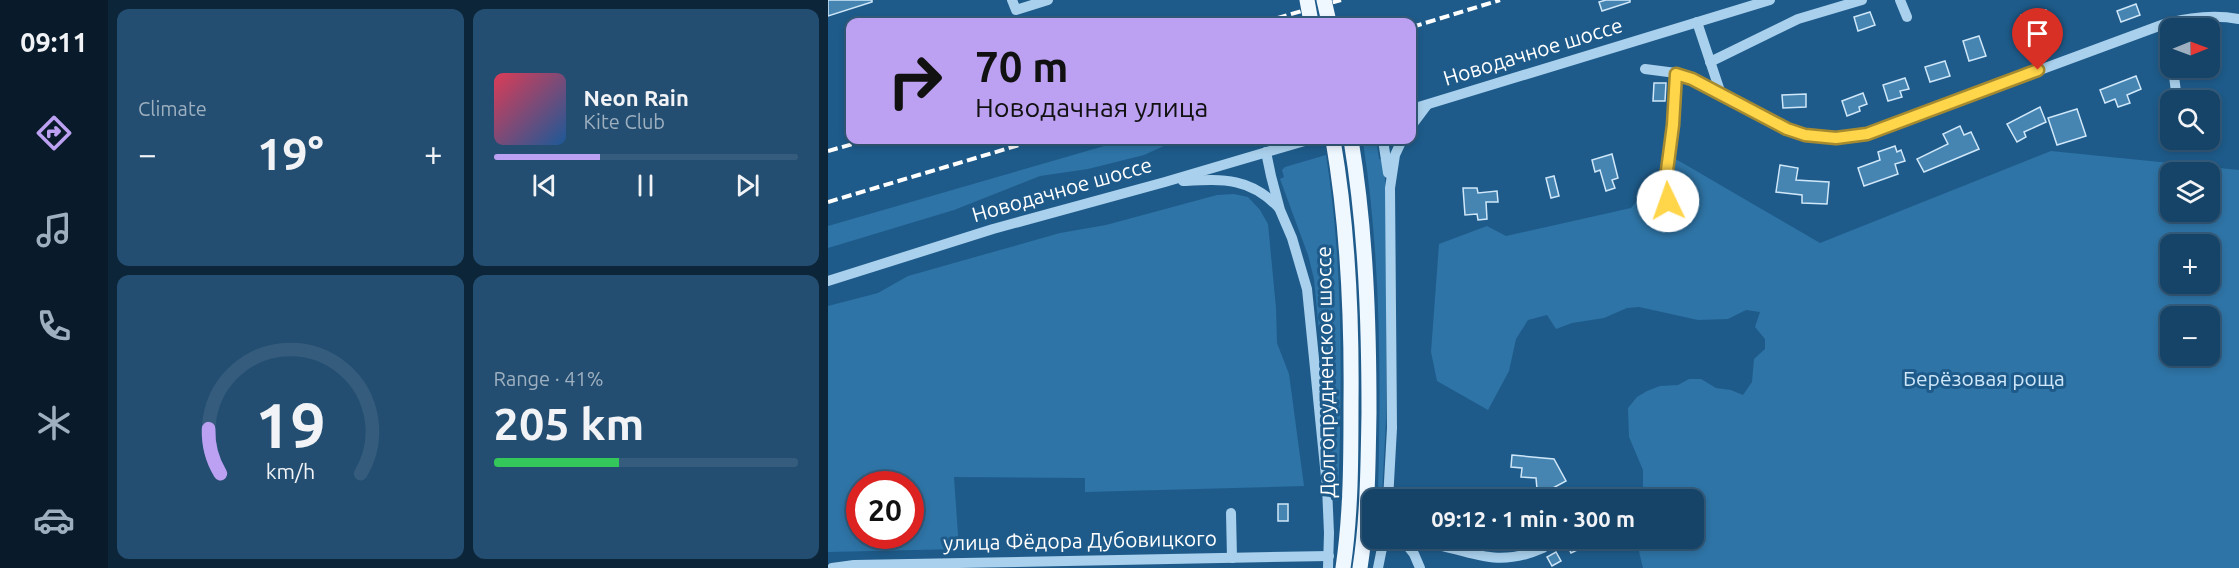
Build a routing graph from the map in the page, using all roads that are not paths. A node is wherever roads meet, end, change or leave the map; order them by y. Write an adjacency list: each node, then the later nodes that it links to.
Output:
1 (1012, 0): 2 (street)
2 (1048, 0)
3 (1307, 0): 9 (main road, bridge)
4 (1324, 0): 10 (main road, bridge)
5 (1770, 0): 13 (street, Новодачное шоссе)
6 (1863, 0): 15 (street)
7 (1900, 0): 8 (street)
8 (1906, 17)
9 (1310, 18)
10 (1328, 18)
11 (2185, 18): 12 (street)
12 (2239, 19)
13 (1697, 22): 15 (street); 19 (street, Новодачное шоссе)
14 (2160, 26): 18 (street)
15 (1710, 62): 18 (street)
16 (1645, 69): 17 (street)
17 (1676, 74): 18 (street); 30 (street)
18 (1721, 94)
19 (1427, 104): 20 (street, Новодачное шоссе); 21 (street)
20 (1416, 108)
21 (1416, 119)
22 (1294, 144): 27 (street, Новодачное шоссе)
23 (1334, 144): 47 (main road, Долгопрудненское шоссе)
24 (1351, 144): 48 (main road, Долгопрудненское шоссе)
25 (1384, 144): 29 (street)
26 (1400, 144): 29 (street)
27 (1266, 152): 28 (street, Новодачное шоссе); 31 (street)
28 (1165, 182): 31 (street); 32 (street, Новодачное шоссе)
29 (1390, 188): 33 (street)
30 (1668, 201)
31 (1280, 210): 39 (street)
32 (828, 281)
33 (1389, 489)
34 (1231, 513): 40 (street)
35 (1382, 549): 49 (street)
36 (1409, 549): 50 (street)
37 (1451, 549): 38 (street)
38 (1541, 549)
39 (1329, 556): 41 (street, улица Фёдора Дубовицкого); 46 (street)
40 (1232, 558): 41 (street, улица Фёдора Дубовицкого); 43 (street, улица Фёдора Дубовицкого)
41 (1270, 563)
42 (1136, 564): 43 (street, улица Фёдора Дубовицкого); 44 (street, улица Фёдора Дубовицкого)
43 (1161, 564)
44 (854, 567): 45 (street, улица Фёдора Дубовицкого)
45 (832, 568)
46 (1328, 568)
47 (1343, 568)
48 (1360, 568)
49 (1378, 568)
50 (1420, 568)

